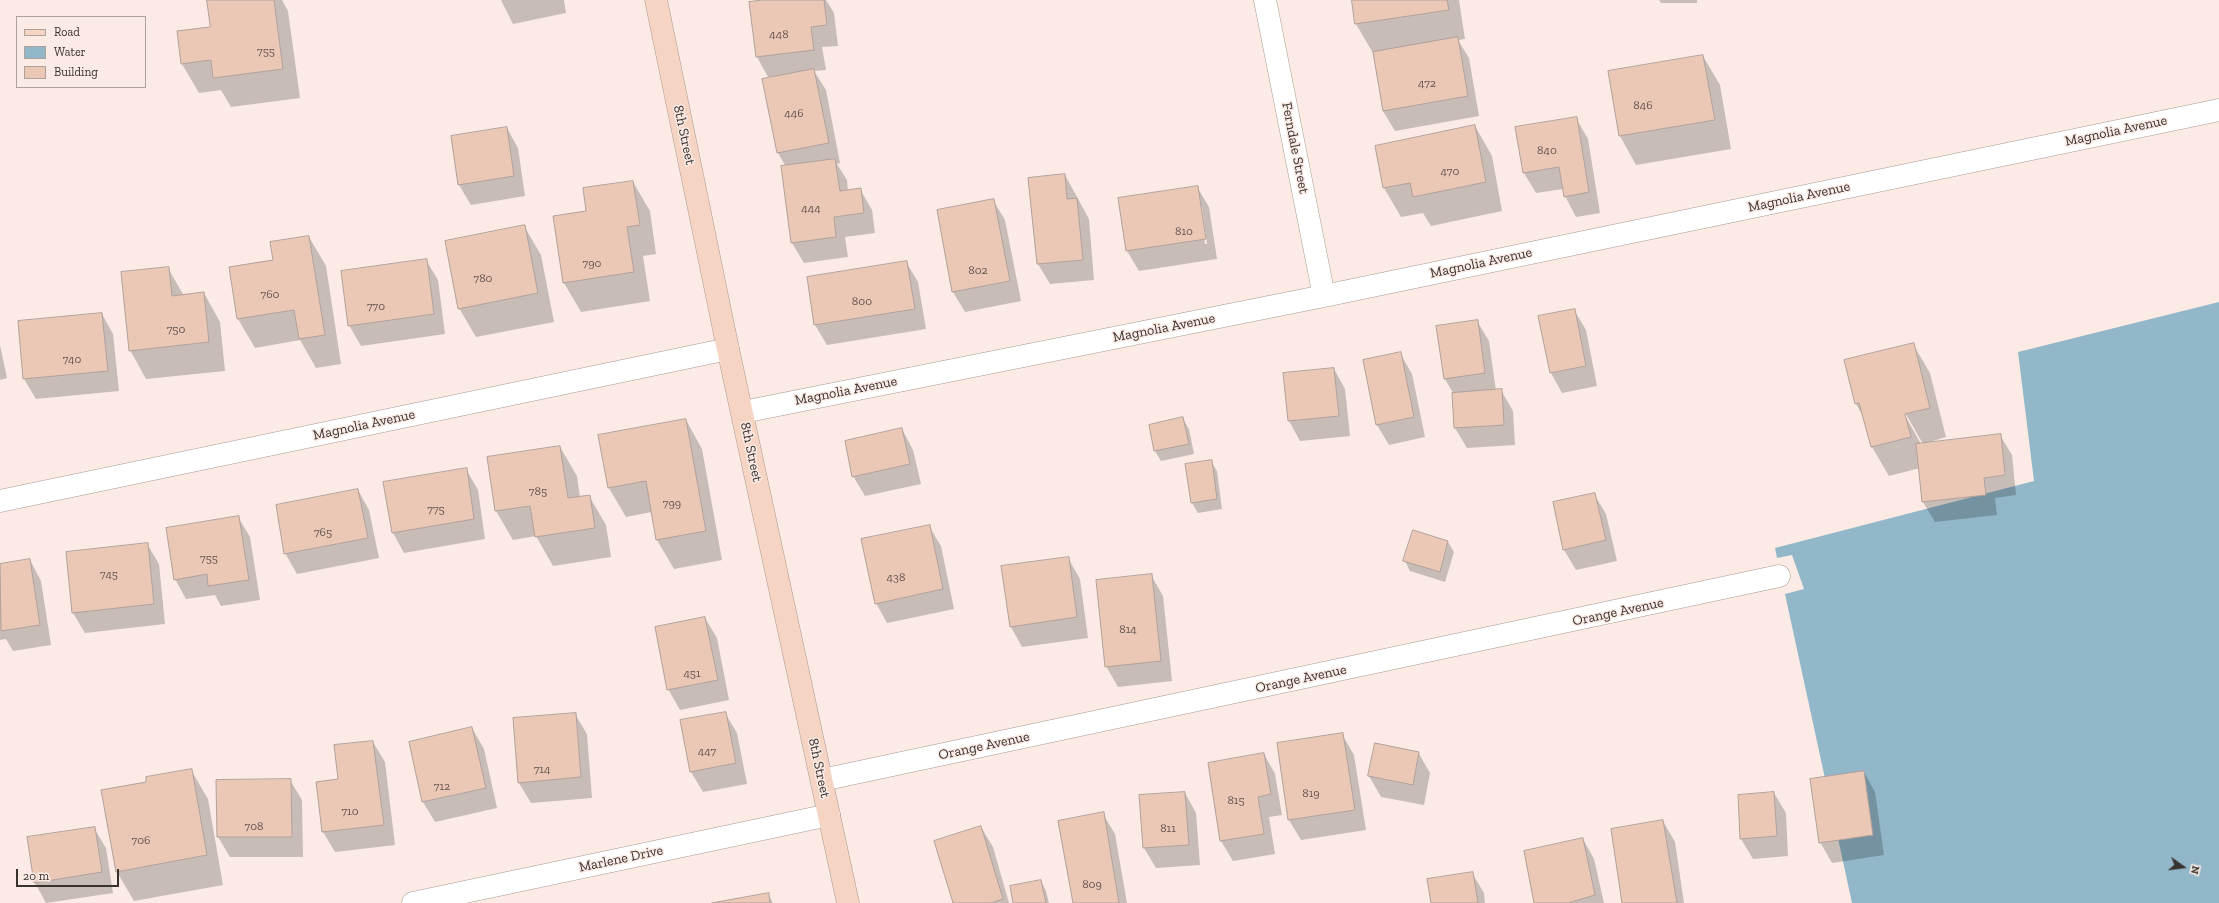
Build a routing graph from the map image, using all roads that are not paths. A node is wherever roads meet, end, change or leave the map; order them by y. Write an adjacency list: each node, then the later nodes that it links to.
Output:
1 (656, 0): 5 (street, 8th Street)
2 (1265, 0): 4 (street, Ferndale Street)
3 (2219, 110): 4 (street, Magnolia Avenue)
4 (1324, 296): 6 (street, Magnolia Avenue)
5 (728, 349): 6 (street, 8th Street); 7 (street, Magnolia Avenue)
6 (743, 412): 9 (street, 8th Street)
7 (0, 501)
8 (1779, 576): 9 (street, Orange Avenue)
9 (822, 780): 10 (street, 8th Street)
10 (829, 814): 11 (street, Marlene Drive); 12 (street, 8th Street)
11 (413, 903)
12 (848, 903)

